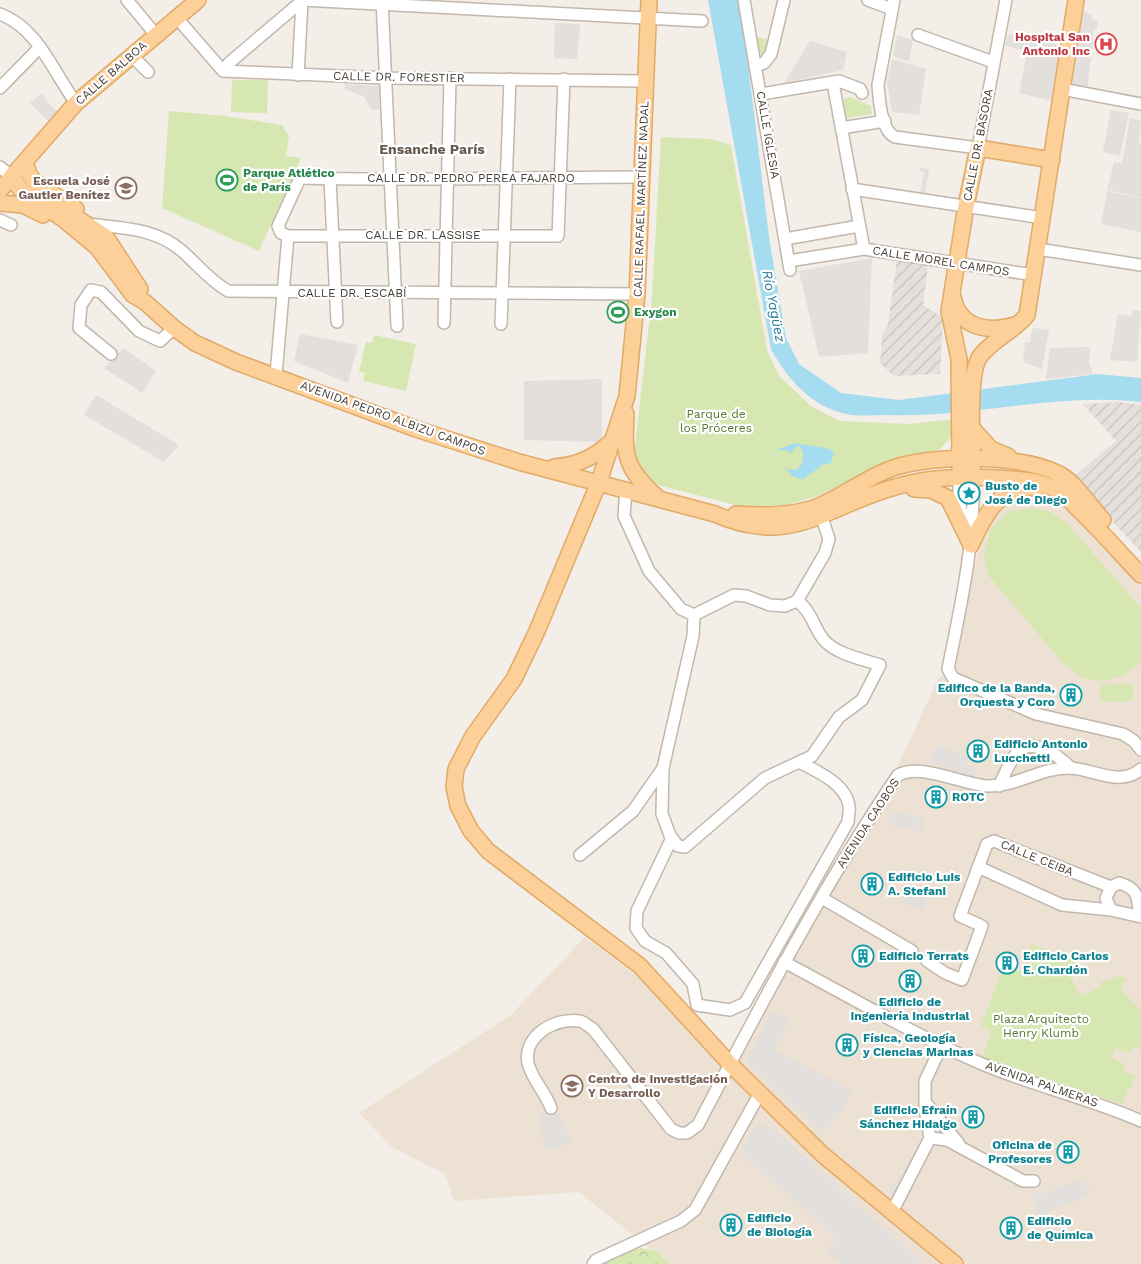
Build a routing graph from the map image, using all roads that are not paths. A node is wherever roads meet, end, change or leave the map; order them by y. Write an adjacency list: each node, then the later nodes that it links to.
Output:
1 (127, 0): 19 (street)
2 (198, 0): 16 (main road, CALLE BALBOA)
3 (543, 0): 14 (street)
4 (650, 0): 17 (main road, CALLE RAFAEL MARTÍNEZ NADAL)
5 (744, 0): 24 (street, CALLE IGLESIA)
6 (784, 0): 24 (street)
7 (868, 0): 12 (street)
8 (1006, 0): 23 (street, CALLE DR. BASORA)
9 (1076, 0): 35 (main road)
10 (301, 1): 11 (street); 25 (street); 27 (street)
11 (382, 2): 13 (street); 28 (street)
12 (893, 5): 37 (street)
13 (513, 6): 14 (street)
14 (541, 13): 17 (street)
15 (0, 14): 21 (street)
16 (177, 18): 19 (main road, CALLE BALBOA); 25 (street)
17 (648, 18): 18 (street); 32 (main road, CALLE RAFAEL MARTÍNEZ NADAL)
18 (702, 21)
19 (156, 35): 22 (main road, CALLE BALBOA)
20 (918, 35): 23 (street)
21 (40, 47): 34 (street); 38 (street)
22 (132, 56): 26 (street); 38 (main road, CALLE BALBOA)
23 (994, 62): 42 (street, CALLE DR. BASORA)
24 (755, 66): 36 (street, CALLE IGLESIA)
25 (224, 71): 27 (street, CALLE DR. FORESTIER)
26 (148, 72)
27 (298, 75): 28 (street, CALLE DR. FORESTIER)
28 (386, 78): 29 (street, CALLE DR. FORESTIER); 48 (street)
29 (450, 78): 30 (street, CALLE DR. FORESTIER); 49 (street)
30 (510, 79): 31 (street, CALLE DR. FORESTIER); 50 (street)
31 (564, 79): 32 (street, CALLE DR. FORESTIER); 46 (street)
32 (645, 81): 47 (main road, CALLE RAFAEL MARTÍNEZ NADAL)
33 (834, 84): 36 (street); 37 (street); 41 (street)
34 (0, 88)
35 (1062, 89): 39 (street); 43 (main road)
36 (761, 94): 68 (street, CALLE IGLESIA)
37 (879, 99): 40 (street)
38 (76, 103): 44 (main road, CALLE BALBOA)
39 (1141, 104)
40 (885, 122): 41 (street); 42 (street)
41 (842, 128): 53 (street)
42 (978, 148): 43 (main road); 56 (main road, CALLE DR. BASORA)
43 (1052, 160): 57 (main road)
44 (25, 163): 52 (main road, CALLE BALBOA); 59 (main road)
45 (0, 167): 52 (street)
46 (561, 177): 47 (street, CALLE DR. PEDRO PEREA FAJARDO); 50 (street, CALLE DR. PEDRO PEREA FAJARDO); 66 (street, CALLE DR. LASSISE)
47 (643, 177): 81 (main road, CALLE RAFAEL MARTÍNEZ NADAL)
48 (391, 178): 49 (street, CALLE DR. PEDRO PEREA FAJARDO); 51 (street, CALLE DR. PEDRO PEREA FAJARDO); 64 (street)
49 (449, 178): 50 (street, CALLE DR. PEDRO PEREA FAJARDO); 65 (street)
50 (506, 178): 66 (street)
51 (330, 179): 63 (street); 67 (street, CALLE DR. PEDRO PEREA FAJARDO)
52 (19, 180): 54 (main road, CALLE BALBOA); 59 (main road, AVENIDA PEDRO ALBIZU CAMPOS); 61 (main road, AVENIDA PEDRO ALBIZU CAMPOS)
53 (852, 189): 56 (street); 62 (street)
54 (0, 190)
55 (0, 203): 61 (main road)
56 (966, 206): 57 (street); 71 (main road, CALLE DR. BASORA)
57 (1043, 218): 70 (main road)
58 (0, 220): 60 (street)
59 (88, 224): 76 (street, CALLE DR. ESCABÍ); 82 (main road, AVENIDA PEDRO ALBIZU CAMPOS)
60 (11, 225)
61 (72, 226): 82 (main road, AVENIDA PEDRO ALBIZU CAMPOS)
62 (859, 226): 68 (street); 69 (street)
63 (334, 235): 64 (street, CALLE DR. LASSISE); 67 (street, CALLE DR. LASSISE); 77 (street)
64 (394, 235): 65 (street, CALLE DR. LASSISE); 78 (street)
65 (447, 235): 66 (street, CALLE DR. LASSISE); 79 (street)
66 (505, 235): 80 (street)
67 (288, 236): 76 (street)
68 (785, 239): 73 (street, CALLE IGLESIA)
69 (864, 249): 71 (street, CALLE MOREL CAMPOS); 73 (street, CALLE MOREL CAMPOS)
70 (1038, 249): 72 (street); 74 (main road)
71 (956, 263): 74 (street, CALLE MOREL CAMPOS); 75 (main road, CALLE DR. BASORA)
72 (1141, 265)
73 (789, 266)
74 (1034, 275): 85 (main road)
75 (952, 290): 85 (main road); 91 (main road, CALLE DR. BASORA)
76 (282, 292): 77 (street, CALLE DR. ESCABÍ); 90 (street)
77 (334, 293): 78 (street, CALLE DR. ESCABÍ); 83 (street)
78 (394, 294): 79 (street, CALLE DR. ESCABÍ); 87 (street)
79 (445, 294): 80 (street, CALLE DR. ESCABÍ); 84 (street)
80 (502, 294): 81 (street, CALLE DR. ESCABÍ); 86 (street)
81 (637, 294): 92 (main road, CALLE RAFAEL MARTÍNEZ NADAL)
82 (145, 302): 88 (main road, AVENIDA PEDRO ALBIZU CAMPOS)
83 (337, 322)
84 (444, 323)
85 (1021, 323): 91 (main road)
86 (501, 324)
87 (397, 326)
88 (174, 328): 89 (street); 90 (main road, AVENIDA PEDRO ALBIZU CAMPOS)
89 (111, 354)
90 (276, 375): 98 (main road, AVENIDA PEDRO ALBIZU CAMPOS)
91 (967, 384): 93 (main road)
92 (627, 396): 94 (main road, CALLE RAFAEL MARTÍNEZ NADAL); 104 (main road)
93 (967, 428): 95 (main road); 96 (main road); 97 (main road)
94 (612, 441): 98 (main road); 100 (main road, CALLE RAFAEL MARTÍNEZ NADAL)
95 (967, 459): 96 (main road, AVENIDA PEDRO ALBIZU CAMPOS); 97 (main road, AVENIDA PEDRO ALBIZU CAMPOS); 99 (main road)
96 (1019, 460): 107 (main road)
97 (921, 463): 105 (main road, AVENIDA PEDRO ALBIZU CAMPOS)
98 (540, 468): 100 (main road, AVENIDA PEDRO ALBIZU CAMPOS)
99 (966, 477): 101 (main road, AVENIDA PEDRO ALBIZU CAMPOS); 103 (main road, AVENIDA PEDRO ALBIZU CAMPOS); 106 (street)
100 (599, 482): 102 (main road, AVENIDA PEDRO ALBIZU CAMPOS); 128 (main road, CALLE RAFAEL MARTÍNEZ NADAL)
101 (894, 487): 105 (main road, AVENIDA PEDRO ALBIZU CAMPOS); 106 (main road)
102 (626, 490): 104 (main road, AVENIDA PEDRO ALBIZU CAMPOS); 110 (street)
103 (1060, 492): 106 (main road); 108 (main road)
104 (658, 498): 105 (main road, AVENIDA PEDRO ALBIZU CAMPOS)
105 (820, 512): 109 (street)
106 (971, 545): 111 (street)
107 (1141, 561)
108 (1141, 575)
109 (796, 601): 110 (street); 112 (street)
110 (694, 615): 113 (street)
111 (1141, 750)
112 (799, 762): 117 (street); 117 (street)
113 (663, 768): 117 (street); 118 (street)
114 (1071, 768): 115 (street, AVENIDA CAOBOS); 116 (street, AVENIDA CAOBOS); 116 (street)
115 (1141, 768)
116 (999, 786): 121 (street, AVENIDA CAOBOS)
117 (672, 838)
118 (580, 855)
119 (978, 867): 120 (street, CALLE CEIBA); 122 (street); 125 (street, CALLE CEIBA)
120 (1111, 887): 122 (street); 123 (street, CALLE CEIBA)
121 (822, 898): 124 (street); 126 (street, AVENIDA CAOBOS)
122 (1111, 910): 123 (street)
123 (1140, 917)
124 (912, 951)
125 (927, 961)
126 (784, 962): 127 (street, AVENIDA PALMERAS); 128 (street, AVENIDA CAOBOS)
127 (942, 1045): 130 (street); 132 (street, AVENIDA PALMERAS)
128 (730, 1064): 129 (main road, CALLE RAFAEL MARTÍNEZ NADAL); 131 (street, AVENIDA CAOBOS)
129 (760, 1093): 136 (main road, CALLE RAFAEL MARTÍNEZ NADAL); 137 (street)
130 (926, 1103): 133 (street); 134 (street)
131 (551, 1108)
132 (1141, 1121)
133 (930, 1138): 134 (street); 136 (street)
134 (964, 1149): 135 (street)
135 (1034, 1181)
136 (892, 1212): 138 (main road, CALLE RAFAEL MARTÍNEZ NADAL)
137 (593, 1264)
138 (955, 1264)

